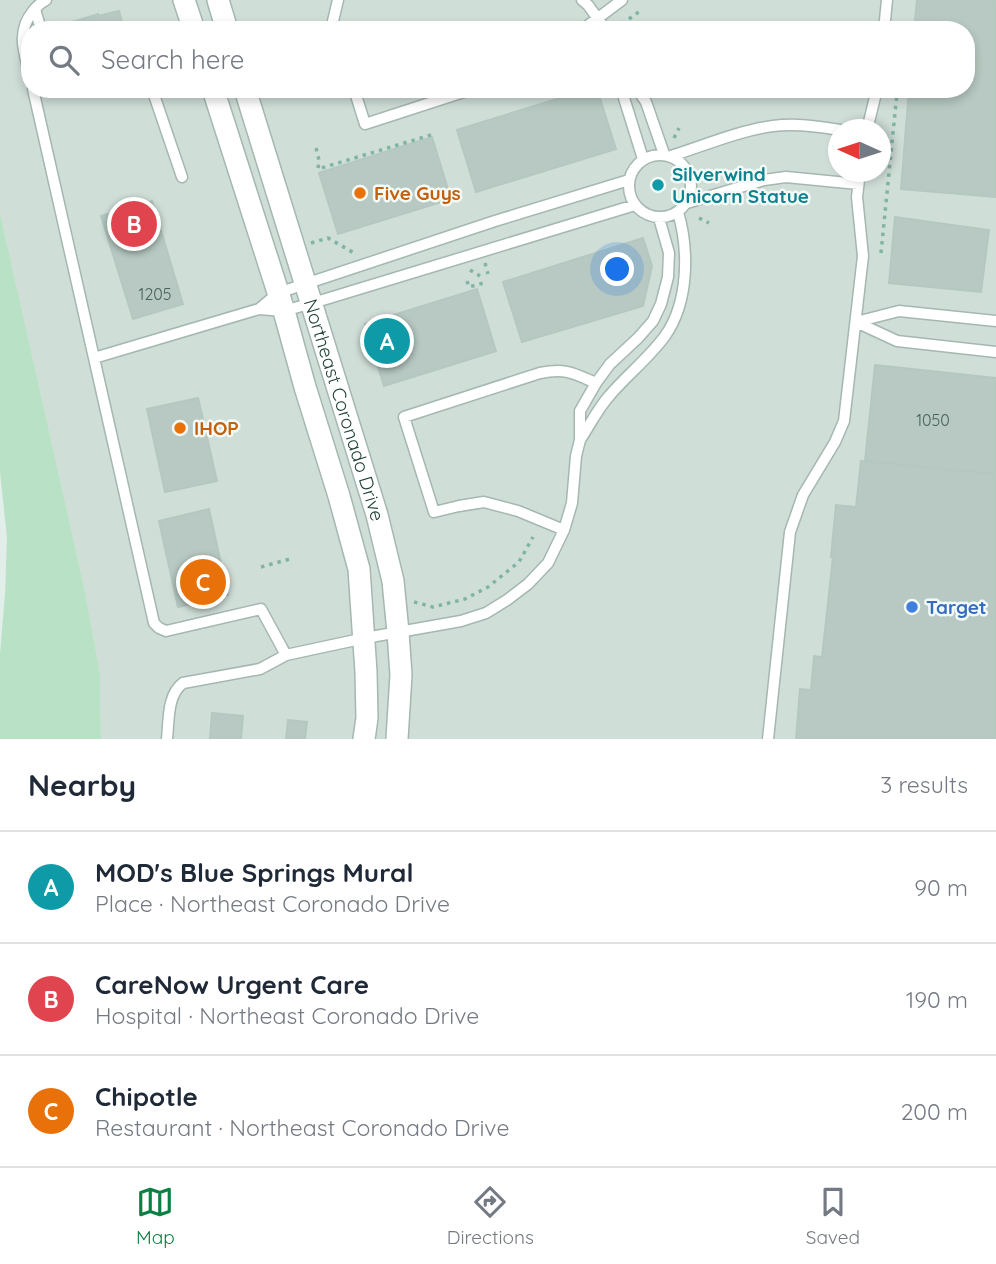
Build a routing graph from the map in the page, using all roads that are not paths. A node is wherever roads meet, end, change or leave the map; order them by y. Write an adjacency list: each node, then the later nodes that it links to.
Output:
1 (46, 0): 8 (lane)
2 (184, 0): 12 (street)
3 (218, 0): 13 (street)
4 (338, 0): 14 (lane)
5 (582, 0): 9 (lane)
6 (622, 0): 9 (lane)
7 (887, 0): 17 (lane)
8 (35, 9): 10 (lane); 11 (lane)
9 (598, 18): 15 (lane); 16 (lane)
10 (25, 21)
11 (38, 21)
12 (191, 21)
13 (224, 21)
14 (333, 21)
15 (594, 21)
16 (600, 21)
17 (885, 21)
18 (35, 98): 44 (lane)
19 (155, 98): 31 (lane)
20 (216, 98): 39 (street, Northeast Coronado Drive)
21 (248, 98): 38 (street, Northeast Coronado Drive)
22 (357, 98): 23 (lane)
23 (445, 98)
24 (624, 98): 30 (lane)
25 (643, 98): 29 (lane)
26 (875, 98): 27 (lane)
27 (870, 119)
28 (828, 129): 29 (lane)
29 (668, 155): 30 (lane); 34 (lane)
30 (643, 159): 32 (lane)
31 (182, 177)
32 (629, 180): 35 (lane); 38 (lane)
33 (858, 184): 34 (lane); 42 (lane)
34 (687, 203): 36 (lane)
35 (635, 205): 37 (lane); 38 (lane)
36 (678, 212): 37 (lane); 46 (lane)
37 (659, 218): 45 (lane)
38 (308, 294): 39 (lane); 39 (lane); 48 (street, Northeast Coronado Drive)
39 (281, 302): 40 (lane); 40 (lane); 49 (street, Northeast Coronado Drive)
40 (259, 309): 44 (lane)
41 (996, 321): 42 (lane)
42 (856, 322): 43 (lane); 54 (lane)
43 (996, 352)
44 (94, 358): 50 (lane)
45 (596, 383): 46 (lane); 47 (lane)
46 (580, 440): 47 (lane)
47 (564, 530): 48 (lane)
48 (398, 632): 49 (lane); 53 (street, Northeast Coronado Drive)
49 (365, 638): 50 (lane); 52 (street, Northeast Coronado Drive)
50 (286, 655): 51 (lane)
51 (167, 739)
52 (364, 739)
53 (397, 739)
54 (768, 739)

